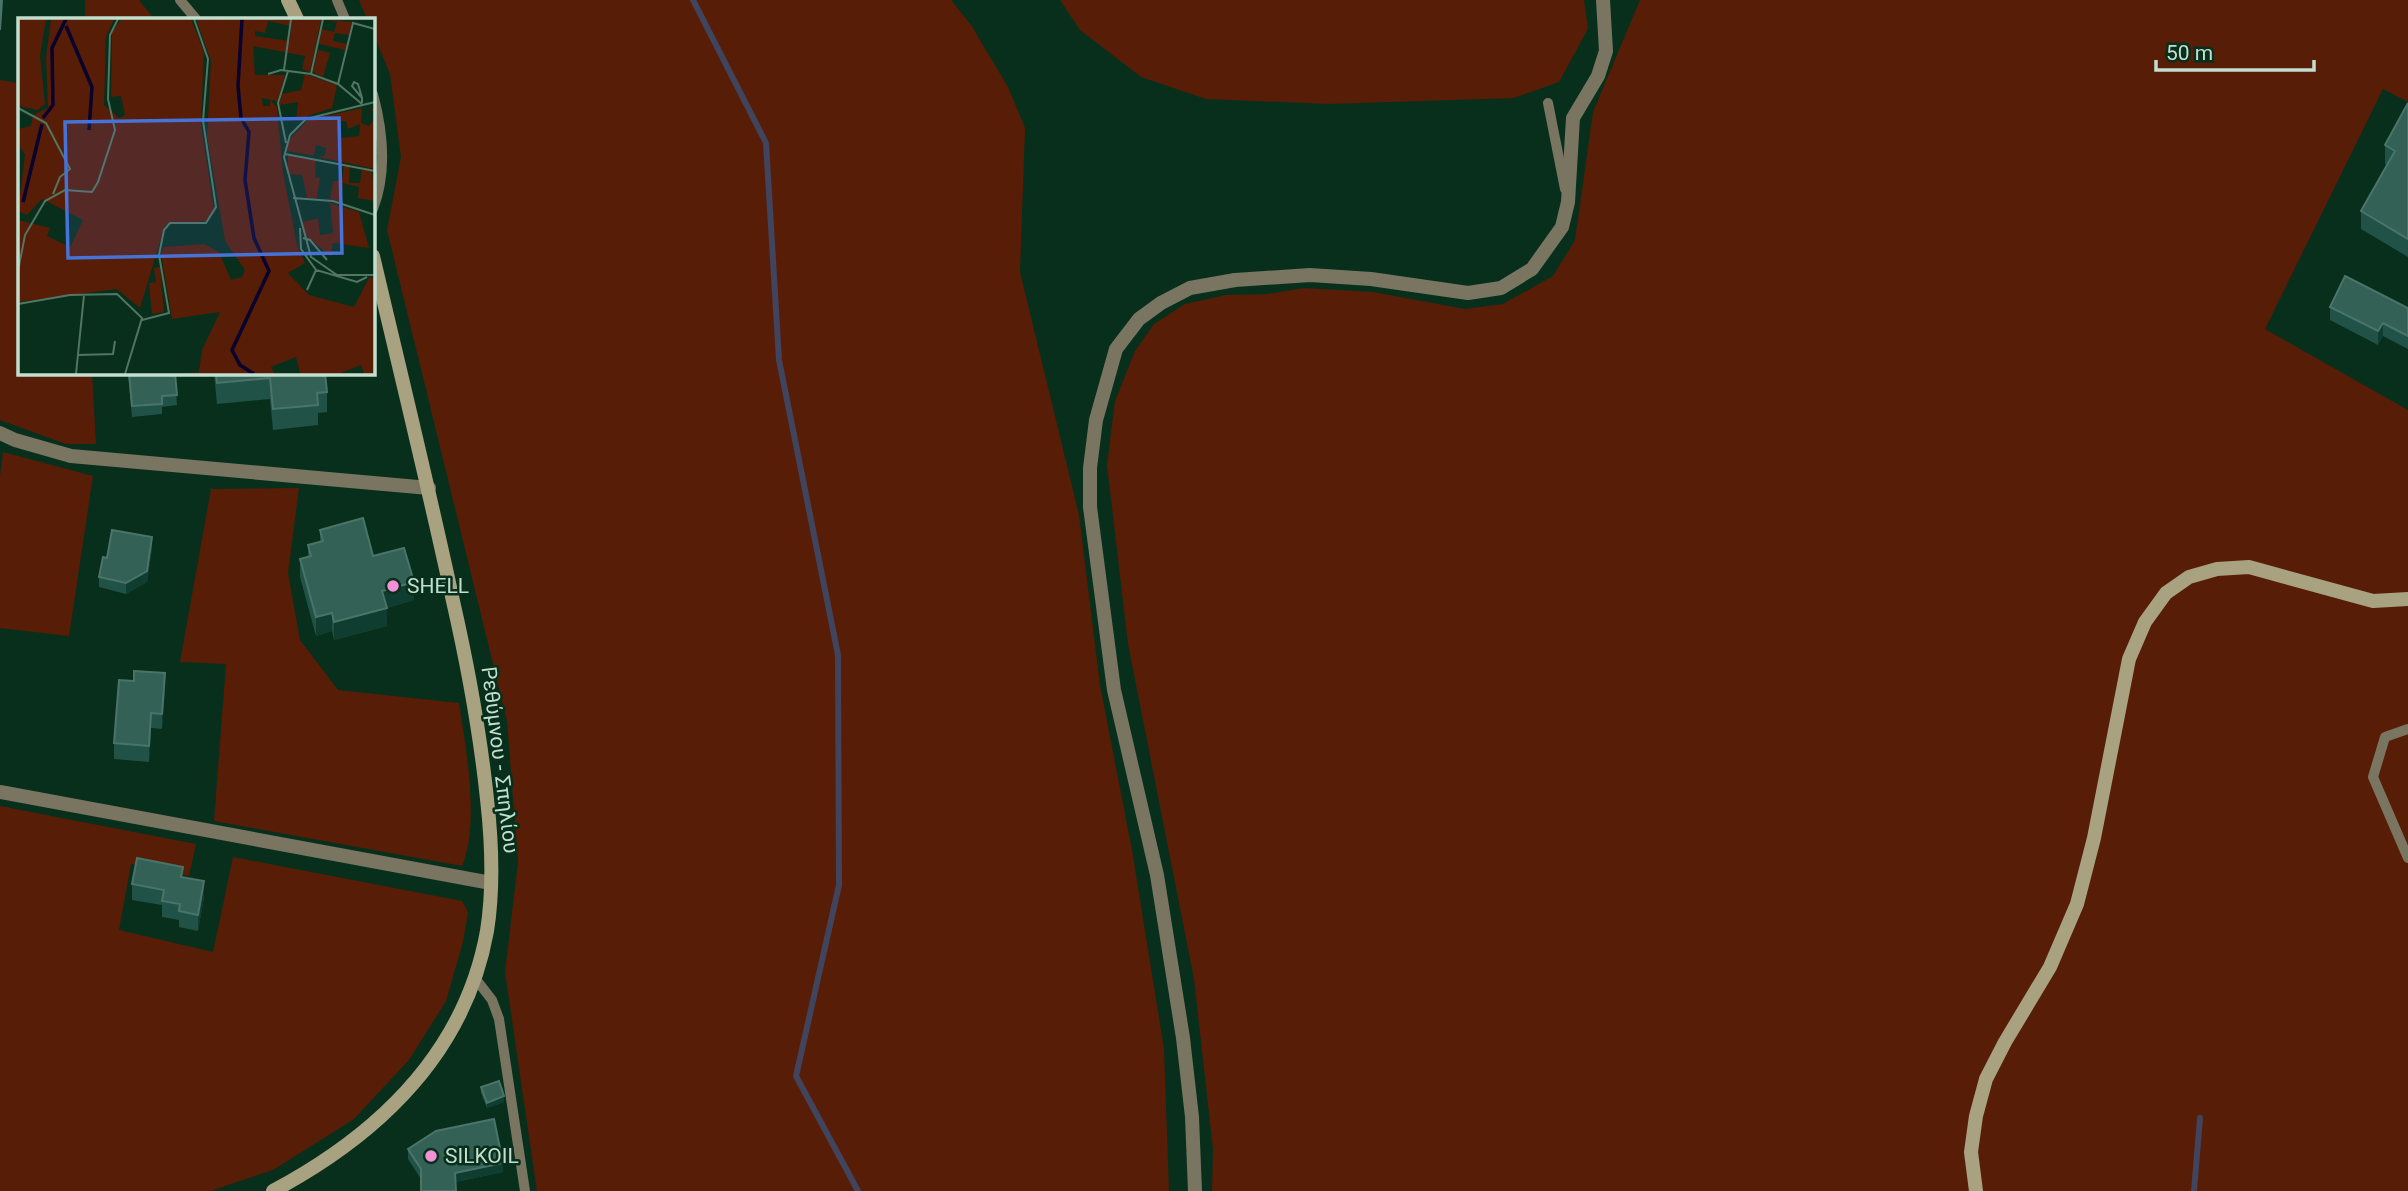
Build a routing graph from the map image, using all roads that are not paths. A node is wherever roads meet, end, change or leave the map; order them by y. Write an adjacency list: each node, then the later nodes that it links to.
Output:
1 (180, 0): 5 (lane)
2 (288, 0): 6 (main road)
3 (337, 0): 7 (lane)
4 (1603, 0): 10 (street)
5 (195, 18)
6 (297, 18)
7 (345, 18)
8 (374, 100): 11 (lane)
9 (1548, 103): 10 (lane)
10 (1568, 202): 23 (street)
11 (374, 206)
12 (374, 260): 14 (main road, Ρεθύμνου - Σπηλίου)
13 (0, 433): 14 (street)
14 (429, 488): 19 (main road, Ρεθύμνου - Σπηλίου)
15 (2408, 599): 24 (main road)
16 (2408, 729): 18 (lane)
17 (0, 792): 19 (street)
18 (2408, 858)
19 (492, 883): 20 (main road, Ρεθύμνου - Σπηλίου)
20 (475, 978): 21 (main road, Ρεθύμνου - Σπηλίου); 22 (lane)
21 (273, 1191)
22 (525, 1191)
23 (1195, 1191)
24 (1976, 1191)

